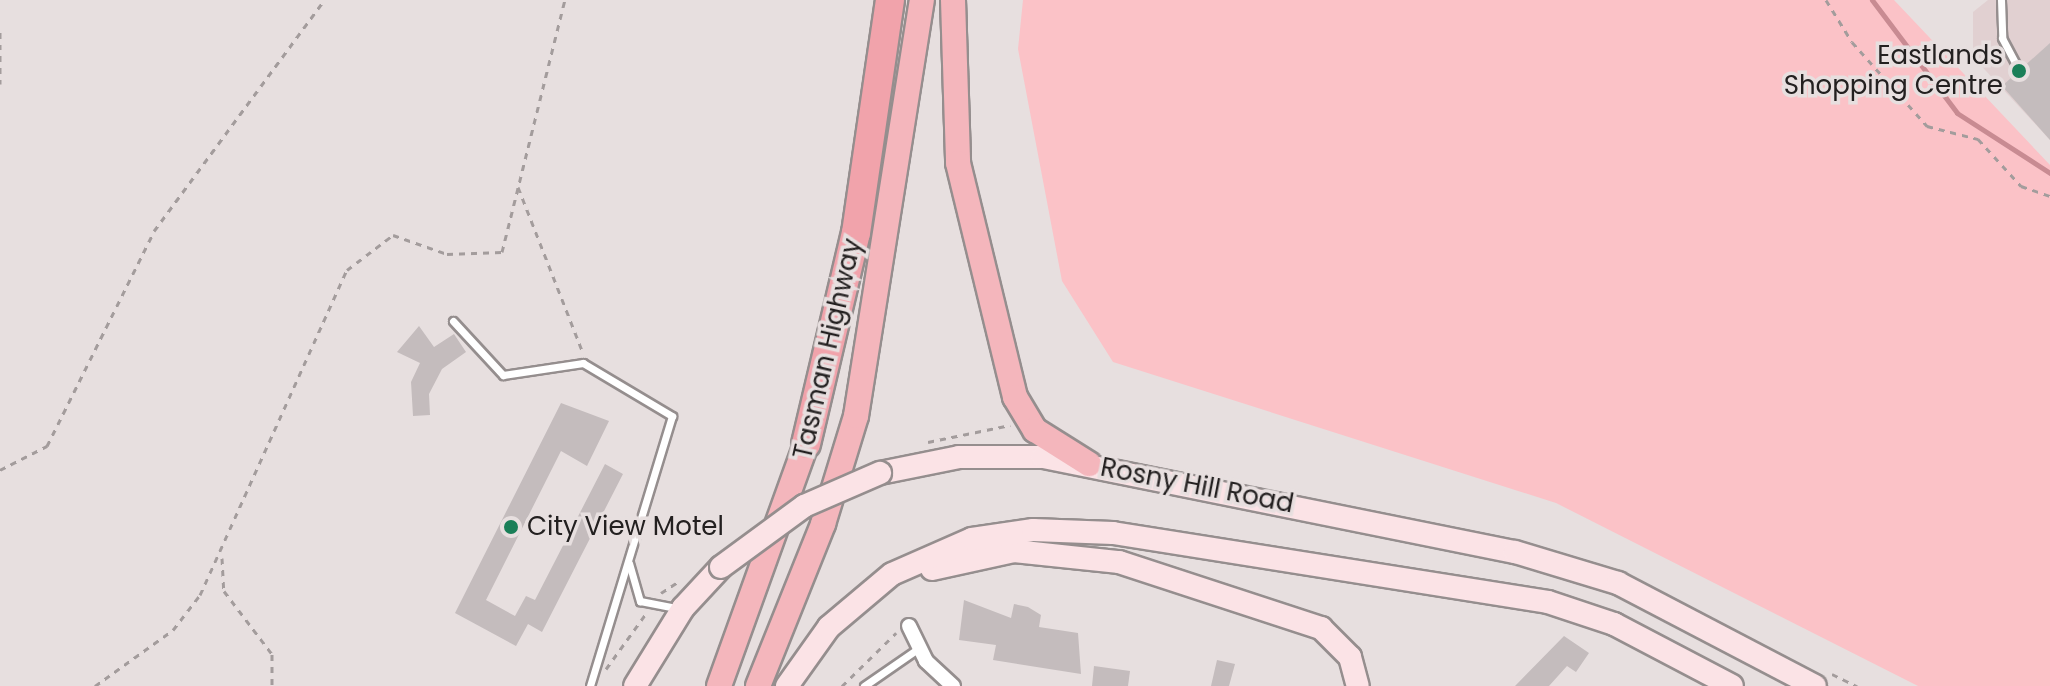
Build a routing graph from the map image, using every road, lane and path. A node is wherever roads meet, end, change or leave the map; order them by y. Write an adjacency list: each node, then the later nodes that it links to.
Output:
1 (324, 0): 17 (path)
2 (565, 0): 11 (path)
3 (890, 0): 15 (highway, Tasman Highway)
4 (922, 0): 30 (highway, Tasman Highway)
5 (953, 0): 16 (highway)
6 (1826, 0): 12 (path)
7 (2001, 0): 9 (lane)
8 (0, 32): 10 (path)
9 (2016, 64)
10 (0, 84)
11 (518, 187): 14 (path); 18 (path)
12 (2050, 196)
13 (453, 321): 14 (lane)
14 (592, 367): 19 (lane)
15 (806, 444): 29 (highway, Tasman Highway)
16 (1089, 464): 20 (main road, Rosny Hill Road, bridge); 22 (main road, Rosny Hill Road)
17 (0, 470)
18 (222, 554): 25 (path); 26 (path)
19 (629, 561): 20 (lane); 27 (lane)
20 (683, 608): 28 (main road, Rosny Hill Road)
21 (909, 626): 23 (street); 32 (path)
22 (1712, 628): 37 (main road); 38 (main road, Rosny Hill Road)
23 (919, 648): 33 (lane); 34 (street)
24 (804, 660): 31 (main road); 35 (main road); 36 (main road)
25 (95, 686)
26 (272, 686)
27 (590, 686)
28 (635, 686)
29 (719, 686)
30 (758, 686)
31 (787, 686)
32 (842, 686)
33 (864, 686)
34 (953, 686)
35 (1358, 686)
36 (1732, 686)
37 (1788, 686)
38 (1815, 686)

